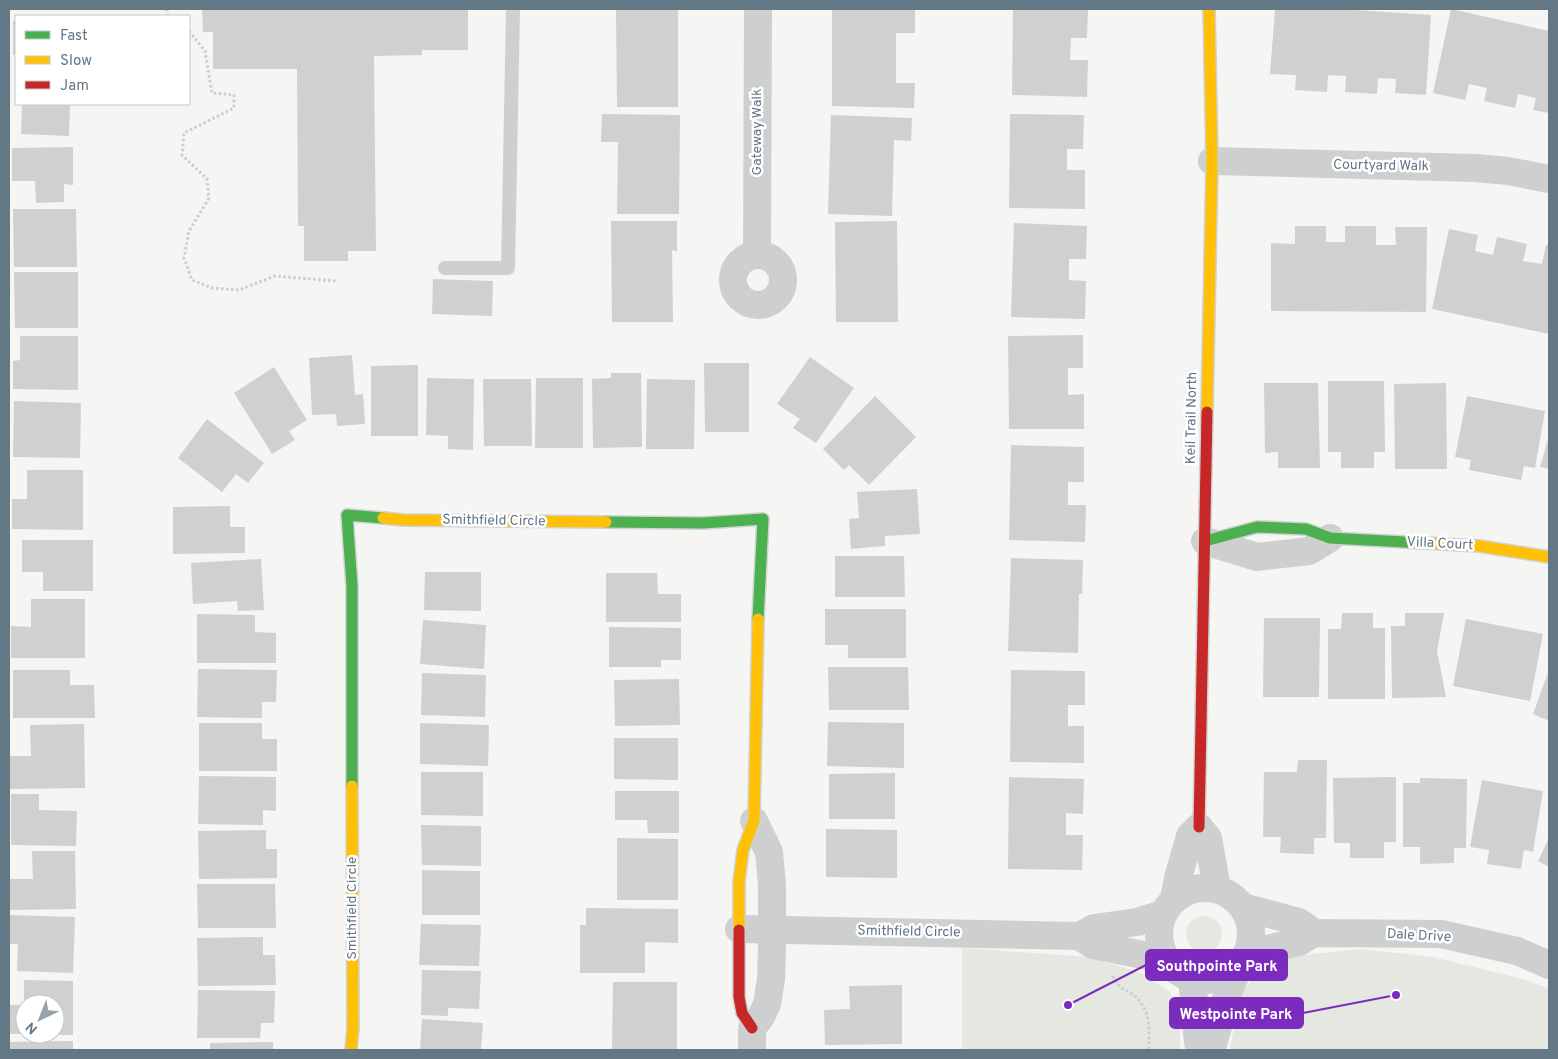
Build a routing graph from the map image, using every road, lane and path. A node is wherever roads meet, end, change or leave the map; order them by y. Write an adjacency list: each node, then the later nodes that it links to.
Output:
1 (513, 9): 8 (lane)
2 (758, 9): 7 (street, Gateway Walk)
3 (1208, 9): 5 (street, Keil Trail North)
4 (190, 32): 9 (path)
5 (1212, 161): 6 (street, Courtyard Walk); 11 (street, Keil Trail North)
6 (1549, 179)
7 (757, 255)
8 (445, 268)
9 (336, 281)
10 (1330, 538): 11 (street, Villa Court); 12 (street, Villa Court)
11 (1205, 541): 14 (street, Keil Trail North)
12 (1549, 557)
13 (754, 821): 18 (street, Smithfield Circle); 19 (street); 27 (street, Smithfield Circle)
14 (1199, 827): 15 (street); 16 (street)
15 (1217, 889): 16 (street); 17 (street)
16 (1168, 906): 21 (street, Smithfield Circle); 25 (street)
17 (1242, 907): 20 (street); 22 (street)
18 (739, 930): 19 (street, Smithfield Circle); 26 (street, Smithfield Circle)
19 (772, 930): 21 (street, Smithfield Circle); 26 (street)
20 (1314, 933): 22 (street, Dale Drive); 23 (street, Dale Drive)
21 (1079, 936): 25 (street, Smithfield Circle)
22 (1243, 959): 25 (street); 30 (street)
23 (1549, 965)
24 (1112, 973): 28 (path)
25 (1183, 974): 29 (street)
26 (752, 1039)
27 (351, 1050)
28 (1149, 1050)
29 (1201, 1050)
30 (1206, 1050)

